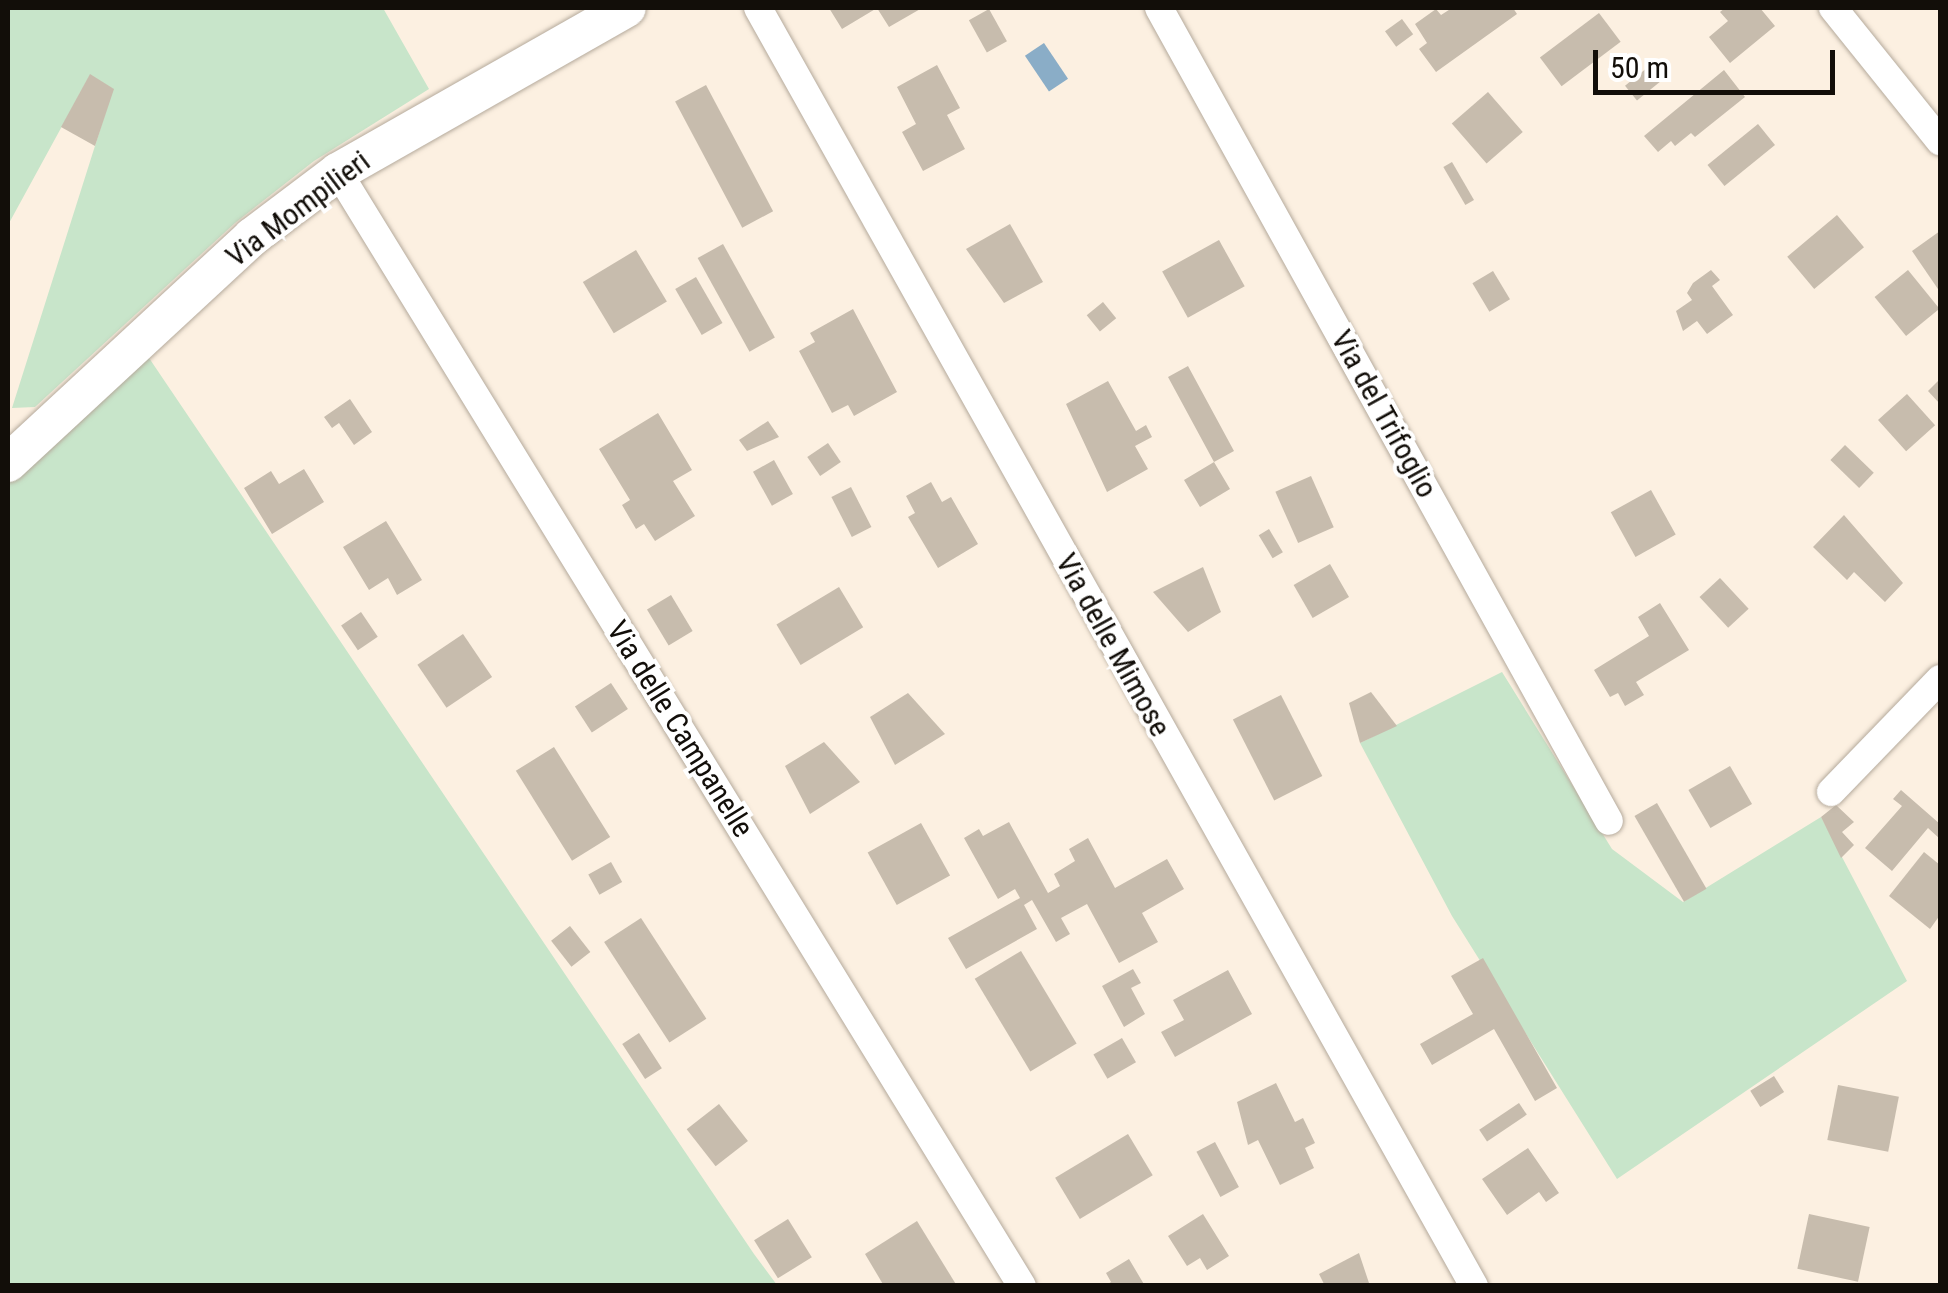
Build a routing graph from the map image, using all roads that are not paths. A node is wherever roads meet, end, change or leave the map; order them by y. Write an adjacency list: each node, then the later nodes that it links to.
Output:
1 (626, 8): 6 (street, Via Mompilieri)
2 (758, 8): 11 (street, Via delle Mimose)
3 (1158, 8): 10 (street, Via del Trifoglio)
4 (1833, 8): 5 (street)
5 (1940, 141)
6 (338, 172): 7 (street, Via Mompilieri); 12 (street, Via delle Campanelle)
7 (8, 461)
8 (1940, 679): 9 (street)
9 (1831, 792)
10 (1609, 821)
11 (1471, 1284)
12 (1022, 1286)

